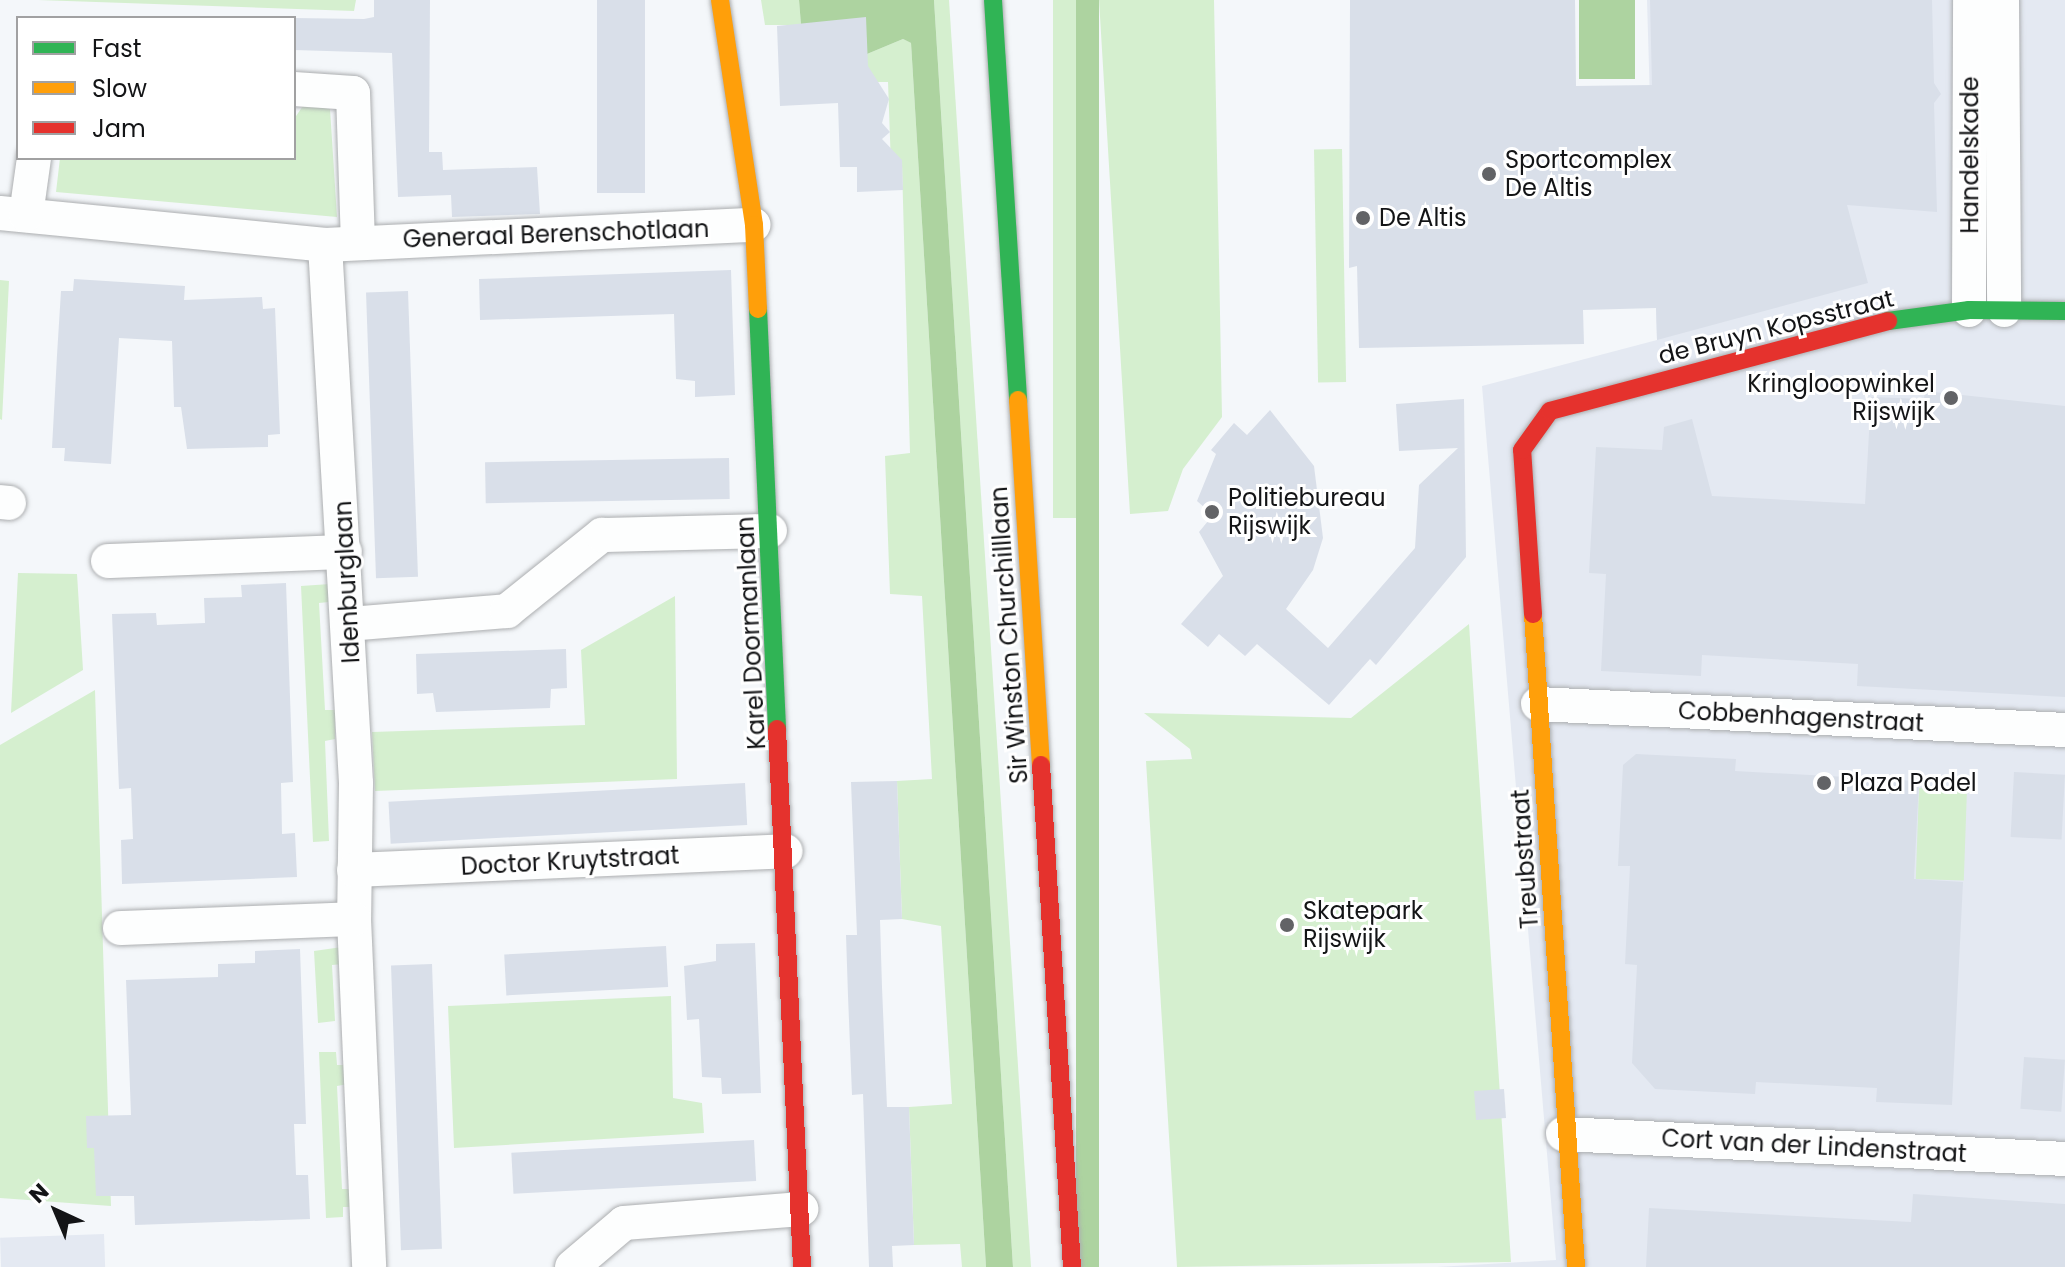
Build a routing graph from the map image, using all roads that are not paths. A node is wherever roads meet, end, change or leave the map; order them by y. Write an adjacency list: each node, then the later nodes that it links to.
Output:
1 (720, 0): 8 (street, Karel Doormanlaan)
2 (993, 0): 30 (street, Sir Winston Churchilllaan)
3 (1970, 0): 10 (street, Handelskade)
4 (2002, 0): 11 (street, Handelskade)
5 (296, 89): 9 (street)
6 (33, 160): 7 (street, Generaal Berenschotlaan)
7 (13, 214): 9 (street, Generaal Berenschotlaan)
8 (754, 225): 9 (street, Generaal Berenschotlaan); 14 (street, Karel Doormanlaan)
9 (342, 244): 15 (street, Idenburglaan)
10 (1969, 310): 11 (street, de Bruyn Kopsstraat); 13 (street, de Bruyn Kopsstraat)
11 (2004, 310): 12 (street, de Bruyn Kopsstraat)
12 (2065, 311)
13 (1522, 450): 18 (street, Treubstraat)
14 (770, 531): 17 (street); 20 (street, Karel Doormanlaan)
15 (345, 552): 16 (street); 17 (street, Idenburglaan)
16 (108, 561)
17 (349, 624): 21 (street, Idenburglaan)
18 (1538, 704): 19 (street, Cobbenhagenstraat); 24 (street, Treubstraat)
19 (2065, 730)
20 (786, 851): 21 (street, Doctor Kruytstraat); 26 (street, Karel Doormanlaan)
21 (354, 870): 22 (street, Idenburglaan)
22 (354, 919): 23 (street); 27 (street, Idenburglaan)
23 (120, 928)
24 (1563, 1134): 25 (street, Cort van der Lindenstraat); 31 (street, Treubstraat)
25 (2065, 1159)
26 (801, 1209): 28 (street); 29 (street, Karel Doormanlaan)
27 (369, 1267)
28 (572, 1267)
29 (802, 1267)
30 (1072, 1267)
31 (1576, 1267)

